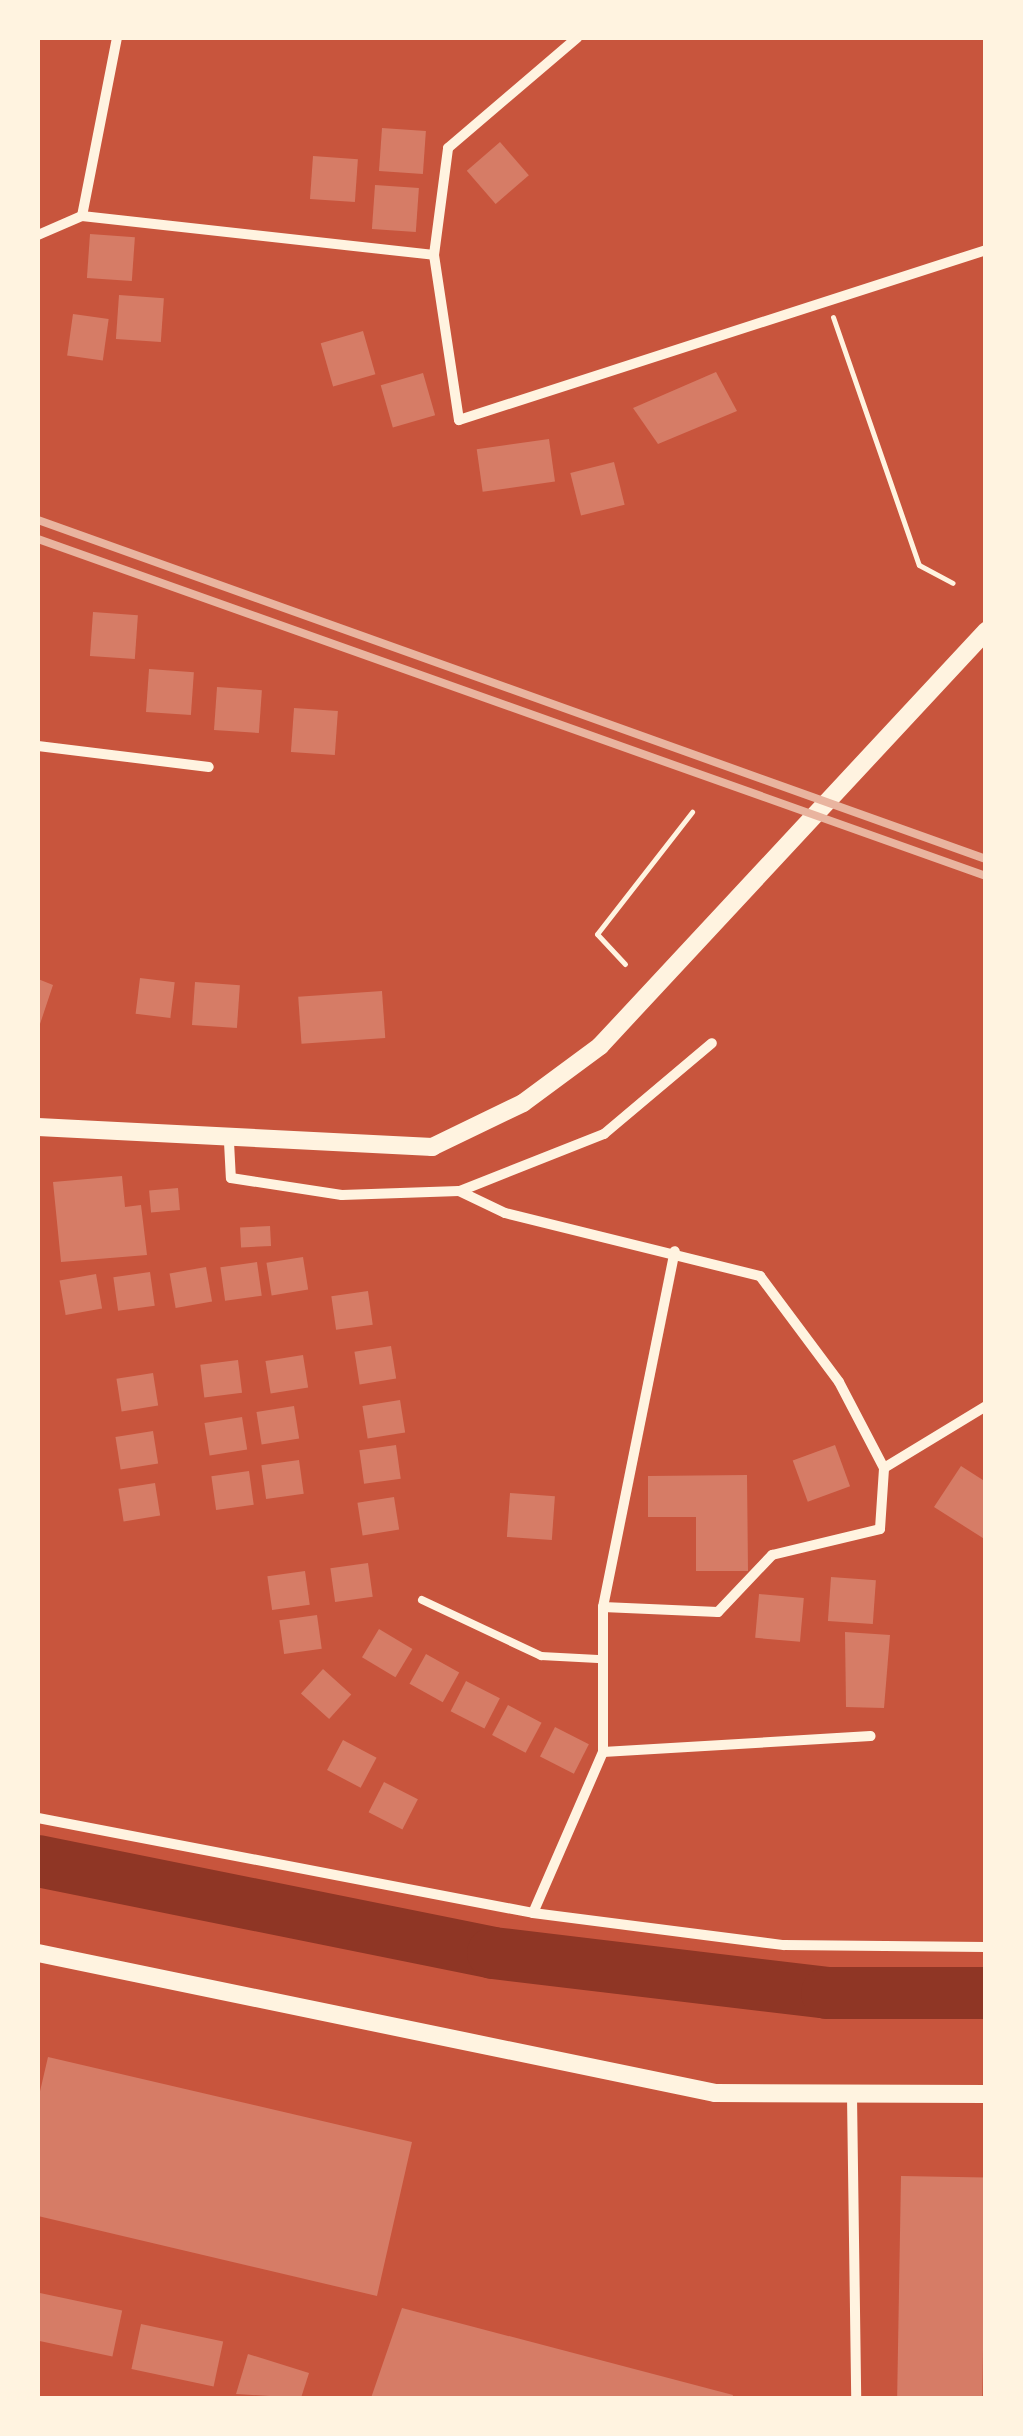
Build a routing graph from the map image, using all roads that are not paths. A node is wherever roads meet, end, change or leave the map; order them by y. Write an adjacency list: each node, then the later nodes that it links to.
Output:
1 (116, 38): 3 (street)
2 (577, 38): 6 (street)
3 (82, 216): 4 (street); 6 (street)
4 (38, 235)
5 (986, 250): 6 (street)
6 (434, 256)
7 (986, 631): 12 (street)
8 (38, 746): 9 (street)
9 (209, 767)
10 (712, 1043): 13 (street)
11 (38, 1127): 12 (street)
12 (228, 1142): 13 (street)
13 (458, 1191): 14 (street)
14 (675, 1251): 16 (street); 18 (street)
15 (986, 1406): 16 (street)
16 (884, 1468): 18 (street)
17 (422, 1600): 19 (lane)
18 (603, 1607): 19 (street)
19 (598, 1659): 21 (street)
20 (871, 1736): 21 (street)
21 (603, 1752): 23 (street)
22 (38, 1818): 23 (street)
23 (532, 1913): 24 (street)
24 (986, 1947)
25 (38, 1953): 27 (street)
26 (986, 2094): 27 (street)
27 (852, 2096): 28 (street)
28 (856, 2398)

